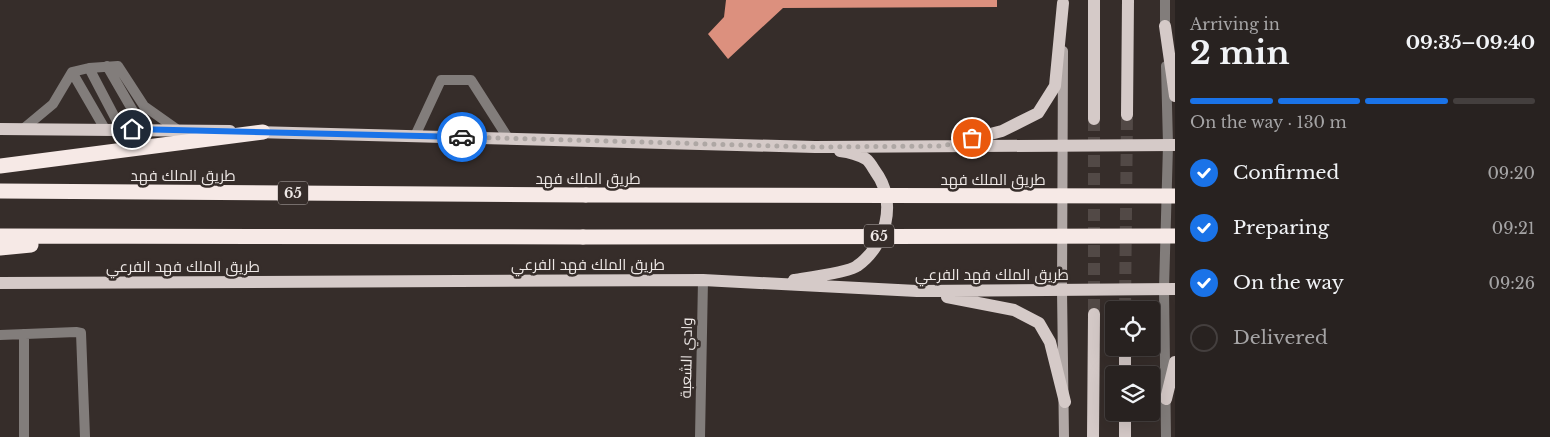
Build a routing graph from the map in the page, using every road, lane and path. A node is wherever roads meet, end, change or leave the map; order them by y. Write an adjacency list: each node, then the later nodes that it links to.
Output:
1 (1094, 0): 11 (main road)
2 (1128, 0): 10 (main road)
3 (1165, 0): 5 (street)
4 (1063, 2): 21 (main road); 23 (main road)
5 (1165, 26): 9 (main road); 22 (street)
6 (107, 66): 7 (street); 16 (street); 17 (street)
7 (89, 68): 8 (street); 15 (street)
8 (72, 72): 13 (street); 14 (street)
9 (1175, 96)
10 (1127, 115)
11 (1094, 119)
12 (0, 129): 13 (main road)
13 (24, 129): 14 (main road)
14 (105, 129): 15 (main road)
15 (121, 129): 16 (main road)
16 (144, 130): 17 (main road)
17 (178, 130): 18 (main road)
18 (263, 132): 19 (main road); 25 (highway)
19 (414, 136): 20 (main road); 20 (street)
20 (508, 138): 24 (main road)
21 (1064, 145): 22 (main road); 23 (main road); 36 (main road)
22 (1171, 145): 35 (street)
23 (943, 146): 24 (main road)
24 (815, 147): 34 (main road)
25 (0, 166)
26 (0, 191): 27 (highway, طريق الملك فهد / 65, bridge)
27 (1175, 196)
28 (0, 236): 29 (highway, 65)
29 (151, 236): 30 (highway, 65, bridge); 31 (highway)
30 (1175, 236)
31 (0, 248)
32 (702, 280): 33 (main road, طريق الملك فهد الفرعي); 34 (main road, طريق الملك فهد الفرعي); 47 (street, وادي الشعبة)
33 (0, 283)
34 (774, 284): 37 (main road, طريق الملك فهد الفرعي)
35 (1169, 289): 36 (main road, طريق الملك فهد الفرعي); 42 (street)
36 (1062, 290): 37 (main road, طريق الملك فهد الفرعي); 43 (main road)
37 (917, 291): 43 (main road)
38 (1094, 314): 49 (main road)
39 (24, 334): 40 (street); 45 (street); 46 (street)
40 (0, 335)
41 (1175, 362): 42 (main road)
42 (1166, 399): 51 (street)
43 (1064, 402): 48 (main road)
44 (1125, 421): 50 (main road)
45 (24, 437)
46 (84, 437)
47 (700, 437)
48 (1064, 437)
49 (1093, 437)
50 (1125, 437)
51 (1166, 437)

